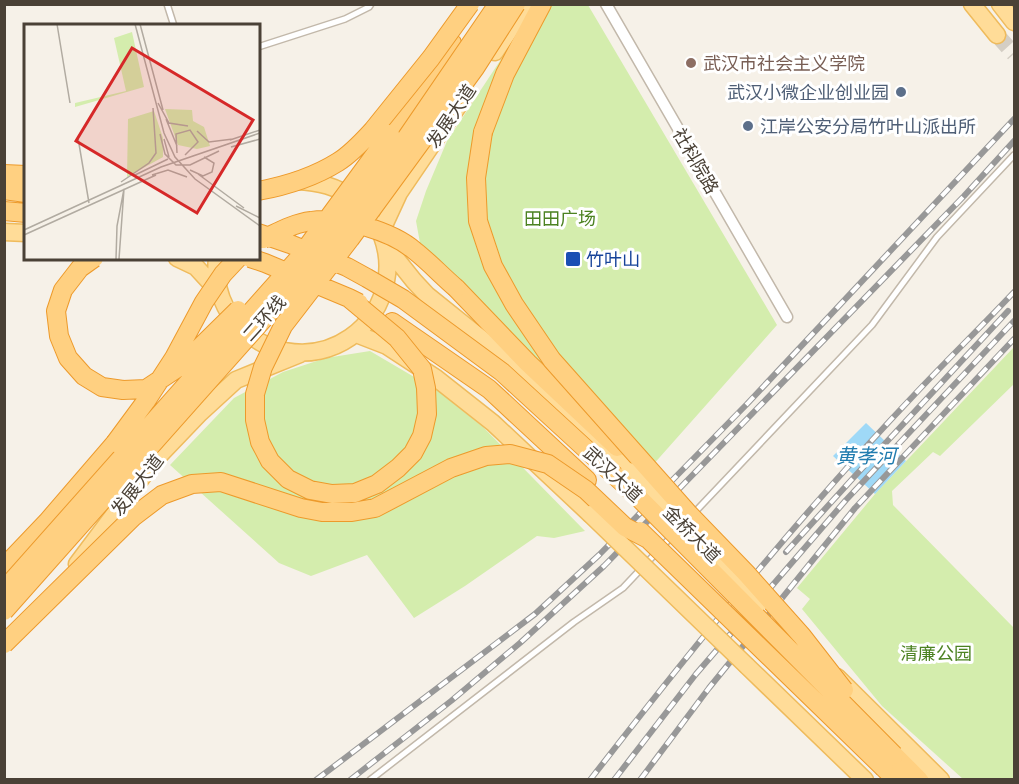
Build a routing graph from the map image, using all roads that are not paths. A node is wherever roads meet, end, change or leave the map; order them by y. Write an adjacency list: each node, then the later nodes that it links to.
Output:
1 (167, 4): 14 (lane)
2 (371, 4): 16 (lane)
3 (460, 4): 21 (main road)
4 (470, 4): 24 (highway, bridge)
5 (478, 4): 17 (highway, 二环线)
6 (498, 4): 49 (highway, 二环线, bridge)
7 (516, 4): 39 (highway, bridge)
8 (527, 4): 31 (main road, 发展大道)
9 (542, 4): 44 (highway, bridge)
10 (606, 4): 41 (street, 社科院路)
11 (972, 4): 15 (main road)
12 (1000, 4): 13 (main road)
13 (1014, 22)
14 (173, 24)
15 (997, 35)
16 (260, 46)
17 (390, 134): 33 (highway, bridge); 48 (highway, 二环线, bridge)
18 (1014, 155): 53 (lane)
19 (4, 174): 20 (highway)
20 (24, 176)
21 (295, 181): 23 (main road); 31 (main road, 金桥大道)
22 (4, 190): 25 (highway)
23 (260, 191)
24 (260, 192)
25 (24, 193)
26 (4, 211): 27 (highway)
27 (24, 213)
28 (4, 232): 29 (main road)
29 (24, 234)
30 (260, 234): 52 (highway, 武汉大道, bridge)
31 (383, 239): 42 (main road); 56 (main road, 金桥大道, bridge)
32 (260, 241): 44 (highway, bridge)
33 (91, 260)
34 (181, 260): 38 (main road)
35 (217, 260): 38 (main road)
36 (236, 260): 47 (highway, bridge)
37 (258, 260): 39 (highway, 武汉大道, bridge)
38 (219, 292): 40 (main road)
39 (350, 298): 45 (highway, 武汉大道, bridge)
40 (228, 312): 43 (main road); 46 (main road)
41 (787, 317)
42 (356, 334): 43 (main road); 54 (main road, bridge)
43 (300, 354): 51 (main road, 发展大道)
44 (688, 513): 52 (highway, bridge)
45 (648, 539): 50 (highway, bridge); 52 (highway, 武汉大道, bridge)
46 (4, 558)
47 (4, 567)
48 (4, 590)
49 (4, 611)
50 (4, 644)
51 (4, 653)
52 (892, 771): 55 (highway, 武汉大道)
53 (370, 780)
54 (865, 780)
55 (919, 780)
56 (941, 780)

